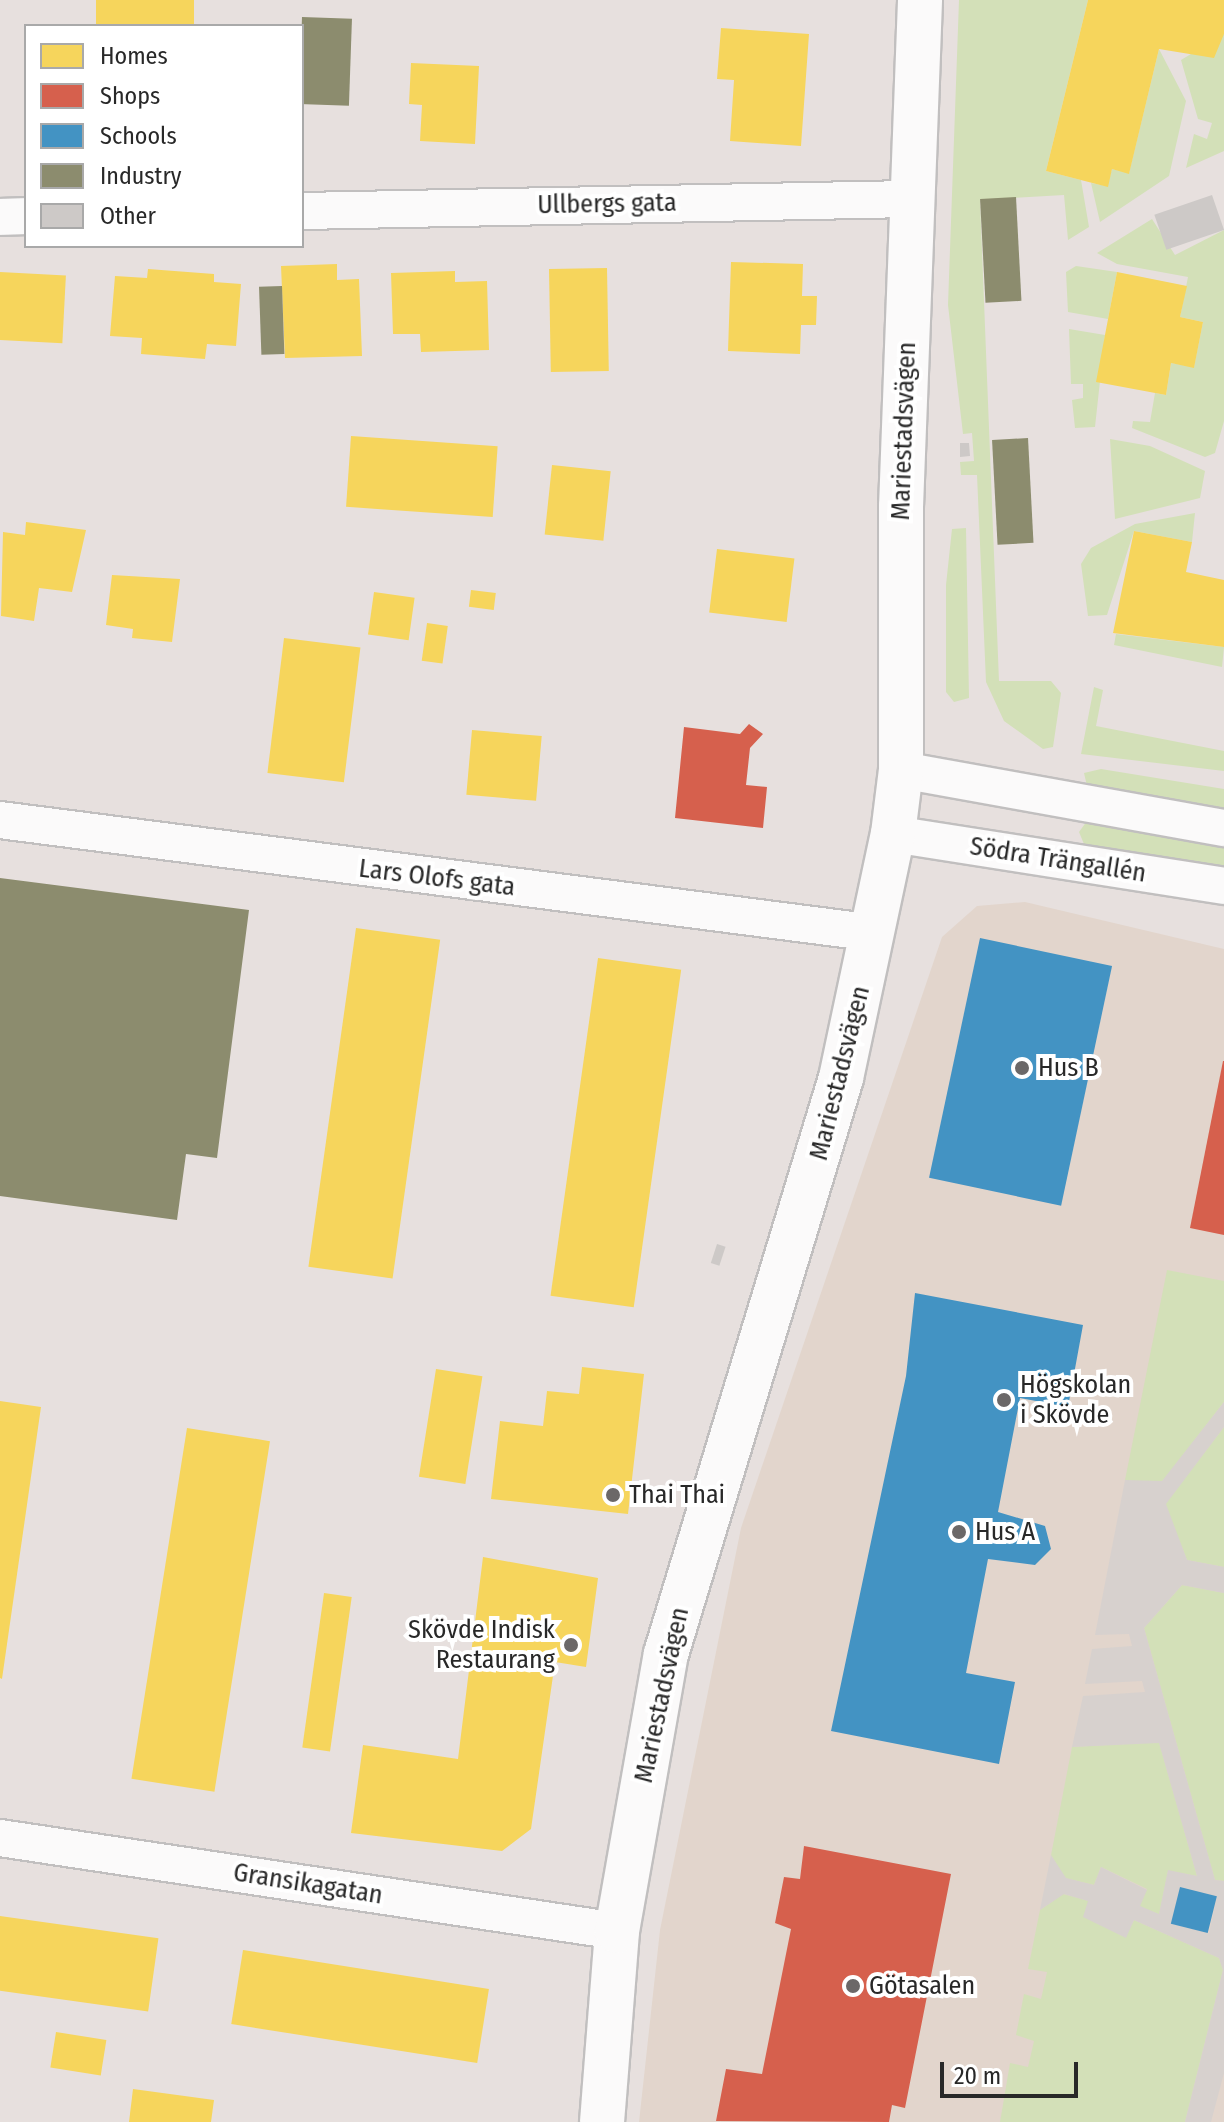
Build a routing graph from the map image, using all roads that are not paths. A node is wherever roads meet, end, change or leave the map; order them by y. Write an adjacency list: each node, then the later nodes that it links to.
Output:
1 (920, 0): 2 (street, Mariestadsvägen)
2 (912, 199): 3 (street, Ullbergs gata); 6 (street, Mariestadsvägen)
3 (304, 211)
4 (24, 216): 5 (street)
5 (0, 217)
6 (901, 770): 8 (street); 9 (street, Mariestadsvägen)
7 (0, 820): 11 (street, Lars Olofs gata)
8 (1224, 828)
9 (893, 834): 10 (street, Södra Trängallén); 11 (street, Mariestadsvägen)
10 (1224, 886)
11 (875, 933): 13 (street, Mariestadsvägen)
12 (0, 1838): 13 (street, Gransikagatan)
13 (617, 1931): 14 (street, Mariestadsvägen)
14 (602, 2122)

